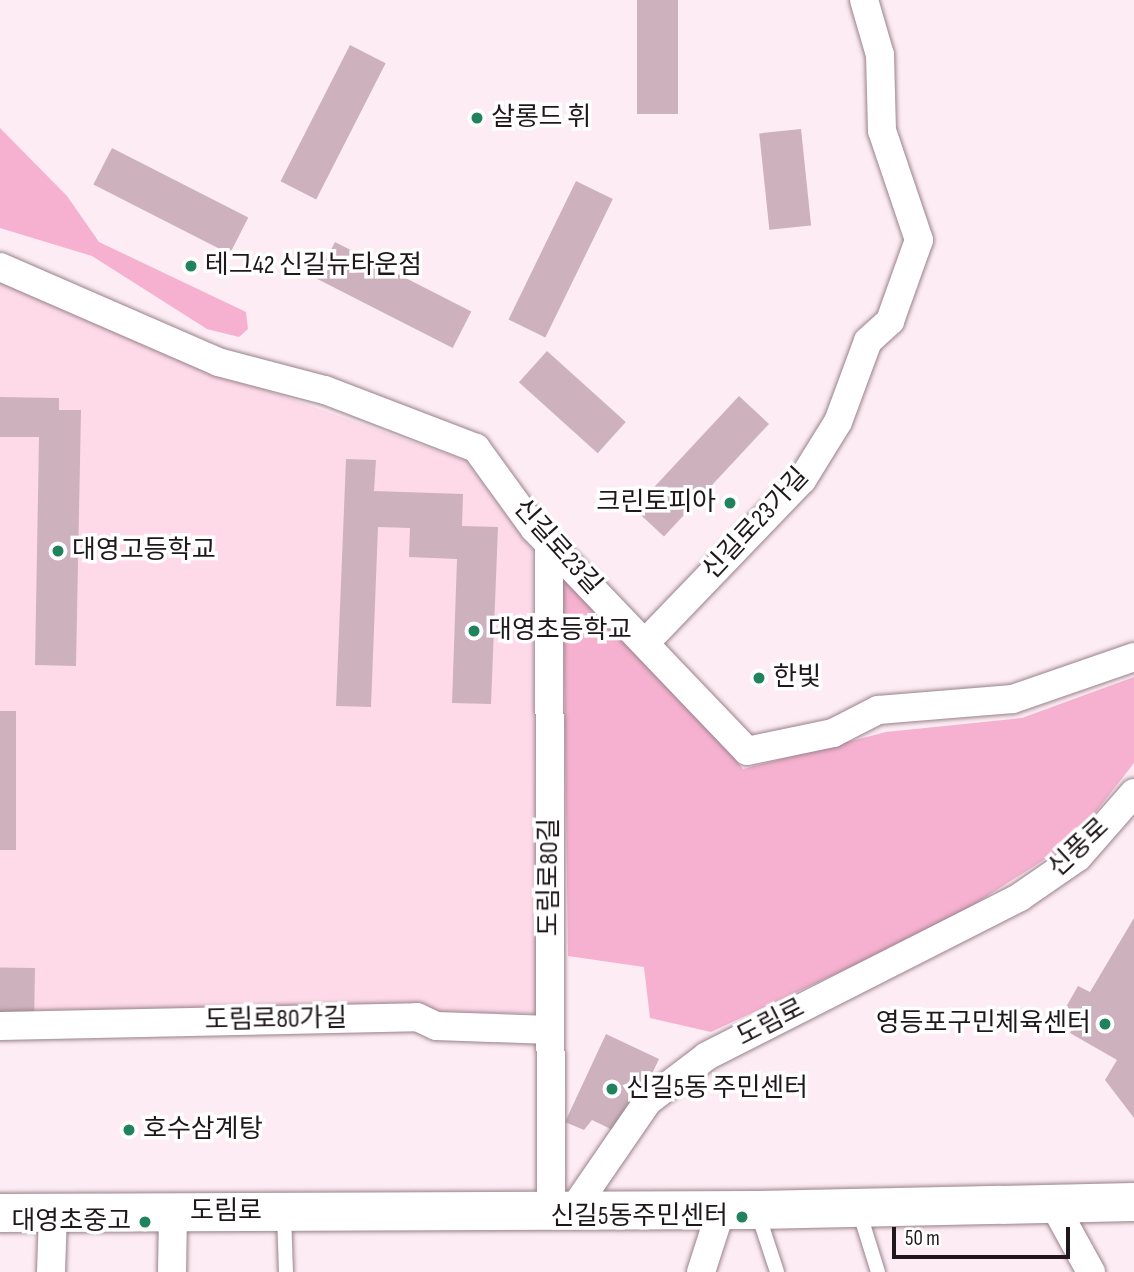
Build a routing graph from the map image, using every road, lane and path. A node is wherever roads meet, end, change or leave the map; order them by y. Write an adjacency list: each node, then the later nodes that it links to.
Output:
1 (864, 0): 4 (street, 신길로23가길)
2 (0, 267): 3 (street, 신길로23길)
3 (549, 543): 4 (street, 신길로23길); 9 (street, 도림로80길)
4 (646, 642): 5 (street, 신길로23길)
5 (1134, 657)
6 (1134, 793): 7 (street, 신풍로)
7 (1020, 897): 14 (street, 도림로)
8 (0, 1026): 9 (street, 도림로80가길)
9 (550, 1030): 14 (street, 도림로80길)
10 (1134, 1202): 11 (main road, 도림로)
11 (1053, 1203): 12 (main road, 도림로); 25 (street)
12 (858, 1207): 13 (main road, 도림로); 24 (lane)
13 (739, 1210): 14 (main road, 도림로); 22 (street); 23 (lane)
14 (562, 1211): 17 (main road, 도림로)
15 (53, 1212): 16 (main road, 도림로); 18 (main road, 도림로); 19 (street)
16 (173, 1212): 17 (main road, 도림로); 20 (street, 도림로)
17 (284, 1212): 21 (lane)
18 (0, 1213)
19 (51, 1272)
20 (172, 1272)
21 (286, 1272)
22 (701, 1272)
23 (776, 1272)
24 (878, 1272)
25 (1091, 1272)

